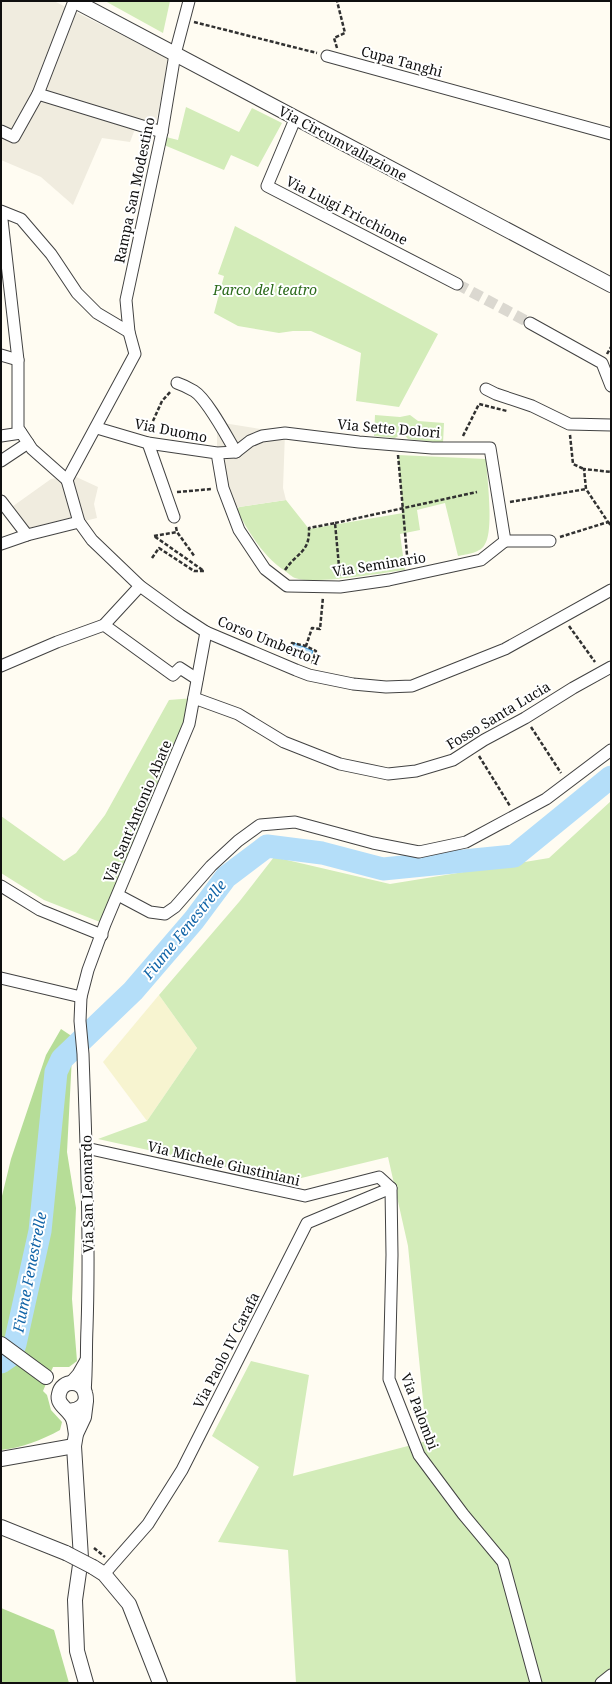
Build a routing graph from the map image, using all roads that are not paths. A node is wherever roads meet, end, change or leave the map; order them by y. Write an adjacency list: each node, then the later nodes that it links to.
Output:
1 (75, 1): 3 (street, Via Circumvallazione); 5 (street)
2 (189, 1): 3 (street, Rampa San Modestino)
3 (175, 54): 6 (street, Via Circumvallazione); 8 (street, Rampa San Modestino)
4 (327, 56): 9 (street, Cupa Tanghi)
5 (38, 94): 7 (street); 8 (street)
6 (296, 117): 11 (street, Via Luigi Fricchione); 12 (street, Via Circumvallazione)
7 (1, 131)
8 (162, 132): 14 (street, Rampa San Modestino)
9 (611, 134)
10 (1, 211): 14 (street); 16 (street)
11 (457, 284)
12 (611, 285)
13 (530, 323): 18 (street)
14 (128, 332): 21 (street)
15 (1, 355): 16 (street)
16 (18, 360): 22 (street)
17 (177, 383): 26 (street)
18 (611, 386)
19 (486, 389): 20 (street)
20 (611, 425)
21 (97, 428): 25 (street, Via Duomo); 29 (street)
22 (21, 433): 23 (street); 24 (street)
23 (1, 436)
24 (28, 443): 28 (street); 29 (street)
25 (148, 443): 27 (street, Via Duomo); 31 (street)
26 (236, 452): 27 (street, Via Duomo); 34 (street, Via Sette Dolori)
27 (217, 453): 34 (street, Via Seminario)
28 (1, 461)
29 (67, 480): 32 (street, Corso Umberto I)
30 (1, 501): 33 (street)
31 (174, 517)
32 (79, 522): 33 (street); 37 (street, Corso Umberto I)
33 (27, 535): 36 (street)
34 (504, 541): 35 (street)
35 (550, 541)
36 (1, 544)
37 (140, 586): 39 (street); 40 (street, Corso Umberto I)
38 (611, 590): 40 (street, Corso Umberto I)
39 (104, 625): 41 (street); 43 (street)
40 (206, 632): 43 (street, Via Sant'Antonio Abate)
41 (1, 666)
42 (607, 669): 44 (street, Fosso Santa Lucia)
43 (197, 679): 44 (street, Via Sant'Antonio Abate)
44 (194, 698): 47 (street, Via Sant'Antonio Abate)
45 (611, 750): 47 (street)
46 (1, 886): 48 (street)
47 (118, 895): 48 (street, Via Sant'Antonio Abate)
48 (102, 934): 50 (street, Via Sant'Antonio Abate)
49 (1, 978): 50 (street)
50 (81, 997): 51 (street, Via San Leonardo)
51 (86, 1148): 52 (street, Via Michele Giustiniani); 54 (street, Via San Leonardo)
52 (391, 1188): 62 (street, Via Paolo IV Carafa); 66 (street, Via Palombi)
53 (1, 1344): 55 (street)
54 (86, 1360): 56 (street); 57 (street, Via San Leonardo)
55 (45, 1375): 56 (street); 58 (street)
56 (68, 1383): 57 (street); 58 (street)
57 (85, 1396): 58 (street); 59 (street)
58 (63, 1405): 59 (street)
59 (75, 1440): 60 (street); 64 (street)
60 (1, 1460)
61 (1, 1527): 62 (street, bridge)
62 (99, 1571): 65 (street)
63 (611, 1675): 67 (street)
64 (86, 1683)
65 (160, 1683)
66 (536, 1683)
67 (601, 1683)

